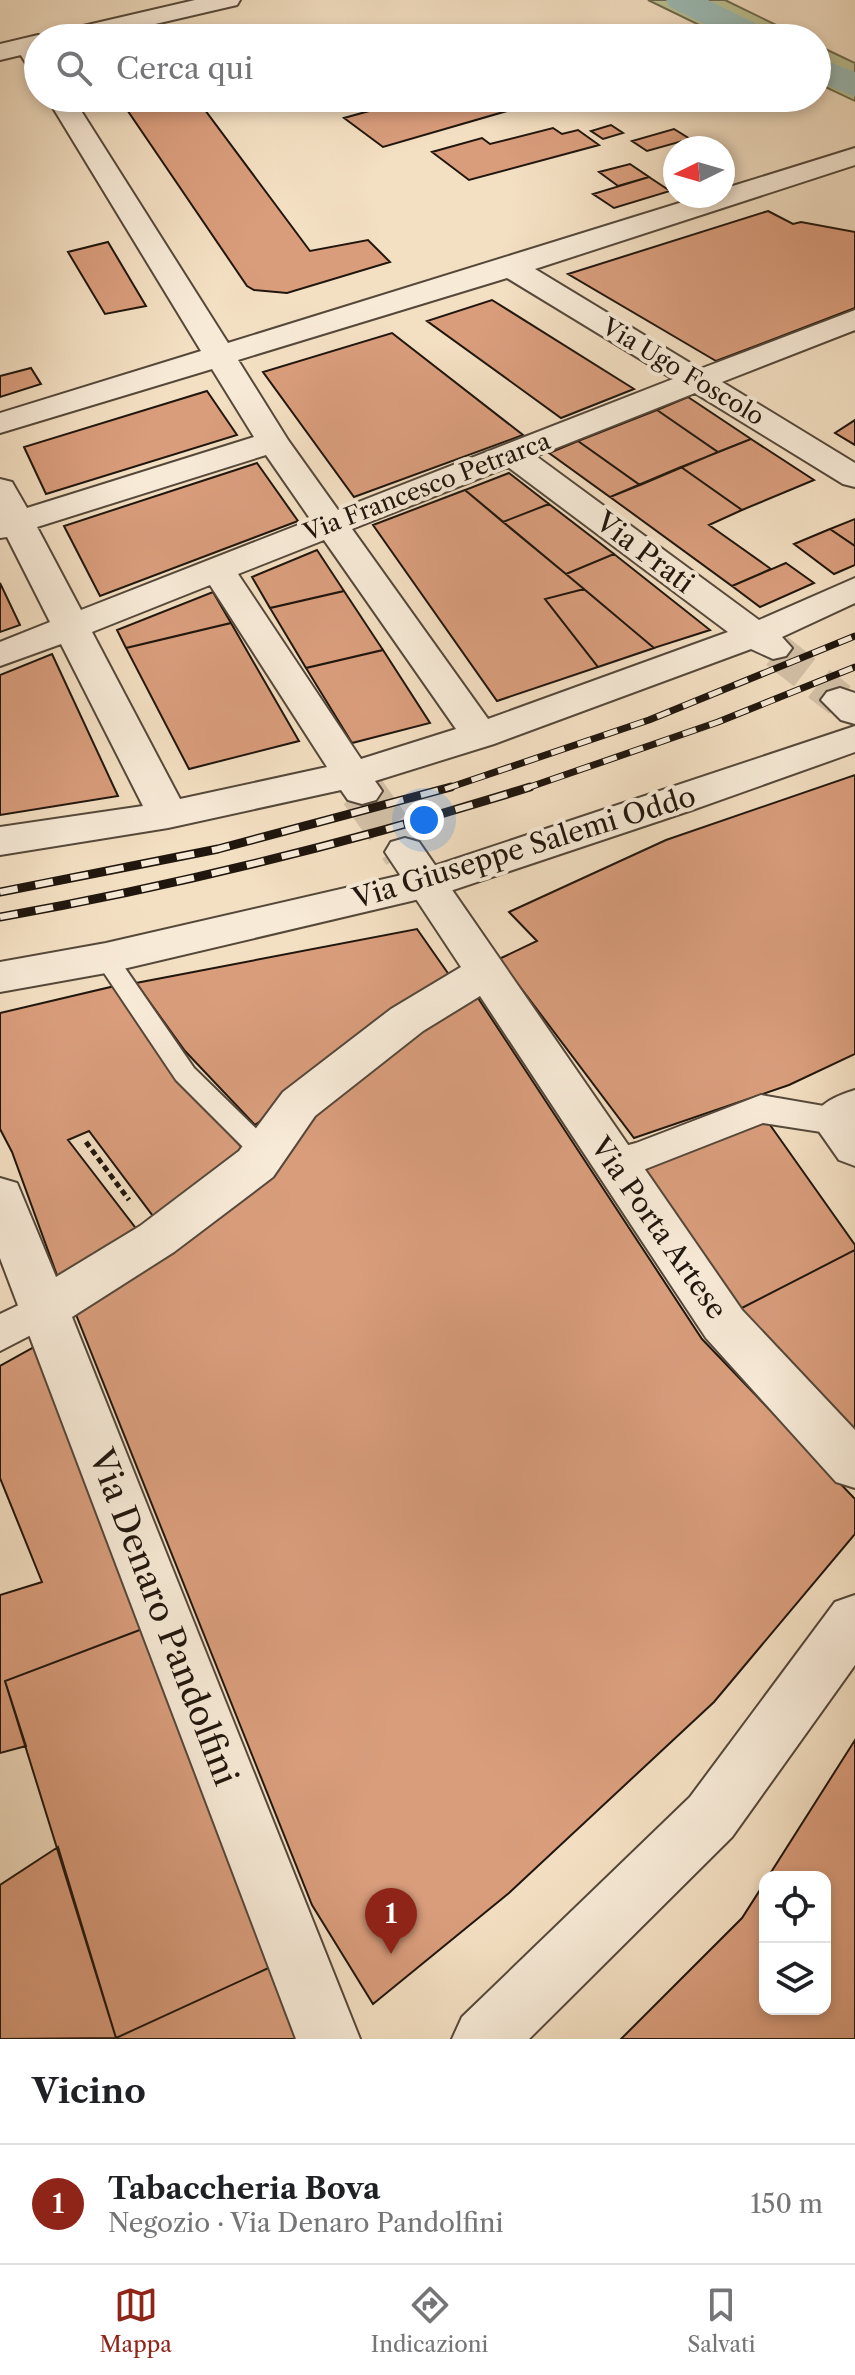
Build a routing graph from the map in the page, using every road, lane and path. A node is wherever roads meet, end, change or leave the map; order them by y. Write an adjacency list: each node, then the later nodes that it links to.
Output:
1 (228, 0): 2 (street)
2 (123, 24)
3 (24, 51): 4 (street)
4 (0, 52)
5 (69, 112): 9 (street)
6 (855, 156): 7 (street)
7 (511, 267): 9 (street); 10 (street, Via Ugo Foscolo)
8 (855, 319): 10 (street, Via Francesco Petrarca)
9 (218, 356): 11 (street); 12 (street)
10 (698, 381): 13 (street, Via Francesco Petrarca); 14 (street, Via Ugo Foscolo)
11 (0, 423)
12 (273, 442): 16 (street); 17 (street)
13 (512, 454): 16 (street, Via Francesco Petrarca); 21 (street, Via Prati)
14 (855, 477)
15 (0, 489): 17 (street)
16 (332, 523): 18 (street, Via Francesco Petrarca); 23 (street)
17 (8, 525): 20 (street)
18 (217, 569): 20 (street, Via Francesco Petrarca); 25 (street)
19 (855, 589): 21 (street)
20 (71, 628): 22 (street, Via Francesco Petrarca); 26 (street)
21 (767, 643): 23 (street)
22 (0, 655)
23 (480, 735): 25 (street)
24 (855, 738): 28 (street, Via Giuseppe Salemi Oddo)
25 (356, 783): 26 (street)
26 (168, 815): 27 (street)
27 (0, 841)
28 (415, 868): 29 (street, Via Giuseppe Salemi Oddo); 30 (street, Via Porta Artese)
29 (106, 958): 31 (street, Via Giuseppe Salemi Oddo); 34 (lane)
30 (484, 973): 34 (street); 35 (street, Via Porta Artese)
31 (0, 977)
32 (848, 1125): 35 (street)
33 (86, 1142): 37 (path)
34 (264, 1152): 37 (street)
35 (613, 1163): 39 (street, Via Porta Artese)
36 (0, 1196): 38 (street, Via Denaro Pandolfini)
37 (157, 1239): 38 (street)
38 (22, 1322): 41 (street, Via Denaro Pandolfini)
39 (855, 1466)
40 (855, 1620): 42 (street)
41 (328, 2039)
42 (484, 2039)

